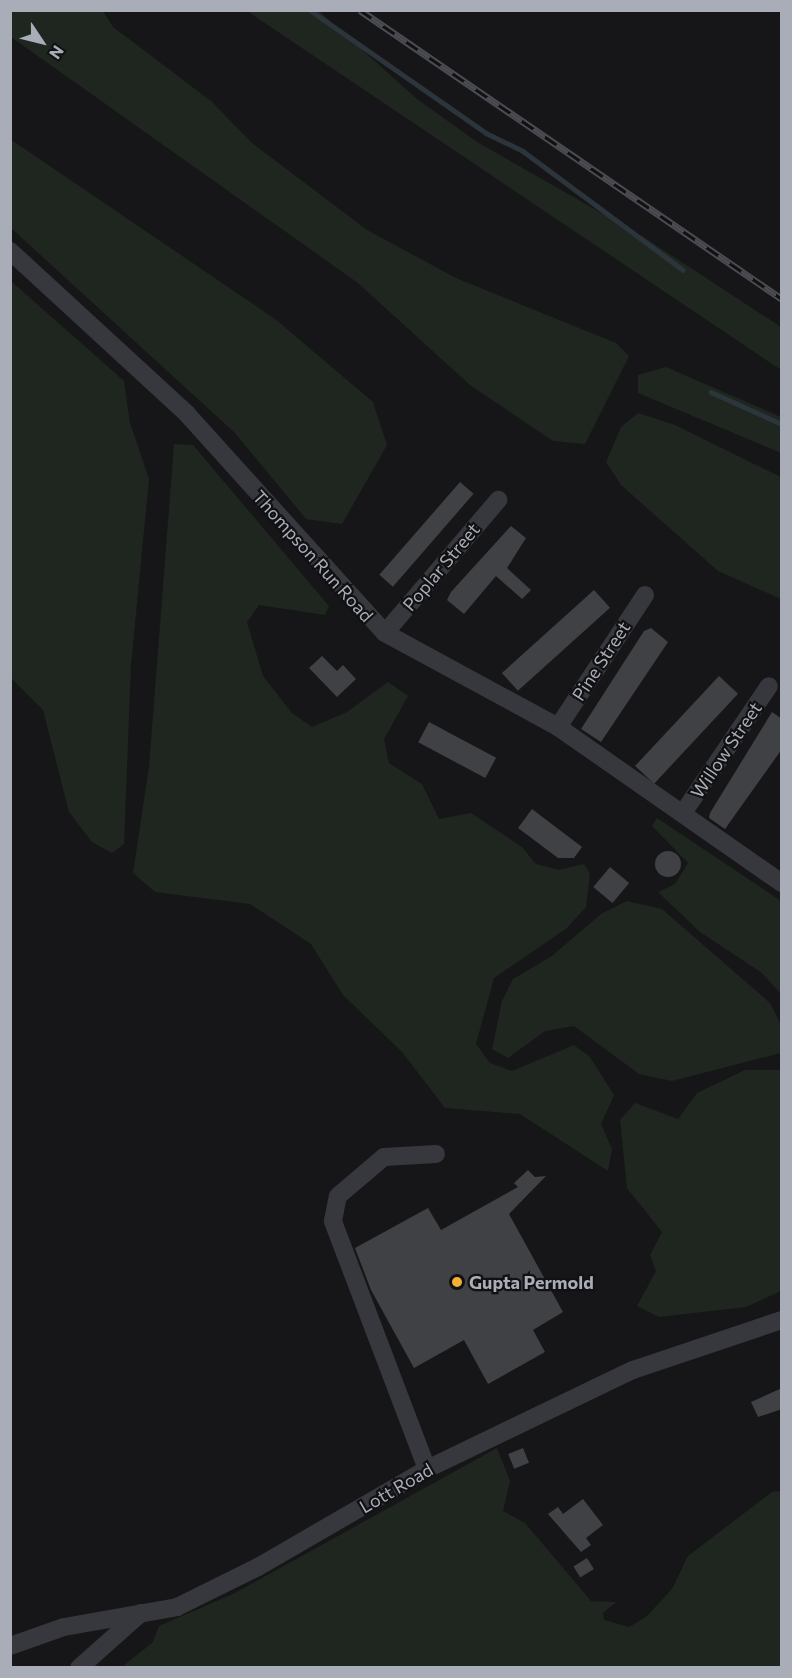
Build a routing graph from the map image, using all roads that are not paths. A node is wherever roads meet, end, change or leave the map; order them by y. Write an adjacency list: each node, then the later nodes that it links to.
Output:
1 (10, 251): 4 (street, Thompson Run Road)
2 (498, 500): 4 (street, Poplar Street)
3 (645, 595): 6 (street, Pine Street)
4 (385, 633): 6 (street, Thompson Run Road)
5 (769, 686): 7 (street, Willow Street)
6 (558, 727): 7 (street, Thompson Run Road)
7 (683, 813): 8 (street, Thompson Run Road)
8 (782, 883)
9 (435, 1154): 11 (street)
10 (782, 1320): 11 (street, Lott Road)
11 (427, 1469): 12 (street, Lott Road)
12 (141, 1613): 13 (street, Lott Road); 14 (street)
13 (10, 1646)
14 (79, 1668)

